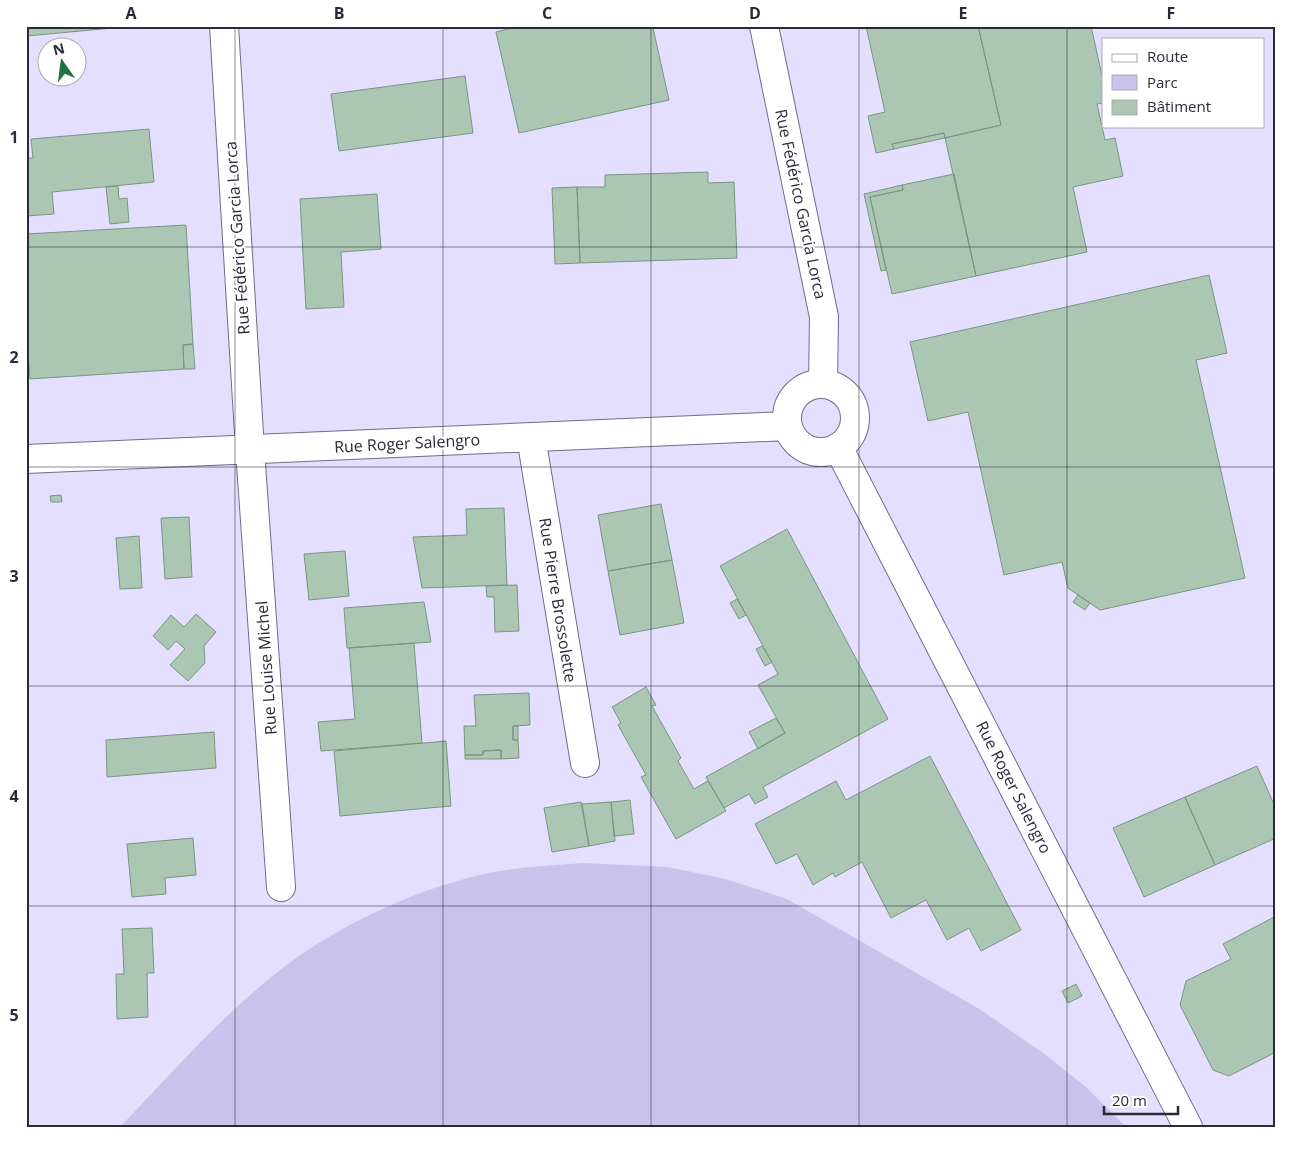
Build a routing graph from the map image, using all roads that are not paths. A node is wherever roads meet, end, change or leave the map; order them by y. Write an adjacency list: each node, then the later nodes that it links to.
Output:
1 (224, 26): 7 (street, Rue Fédérico Garcia Lorca)
2 (764, 26): 3 (street, Rue Fédérico Garcia Lorca)
3 (823, 384): 4 (street); 6 (street)
4 (788, 426): 5 (street, Rue Roger Salengro); 6 (street)
5 (531, 437): 7 (street, Rue Roger Salengro); 9 (street, Rue Pierre Brossolette)
6 (838, 448): 11 (street, Rue Roger Salengro)
7 (250, 450): 8 (street, Rue Roger Salengro); 10 (street, Rue Louise Michel)
8 (26, 459)
9 (585, 763)
10 (281, 887)
11 (1188, 1127)

